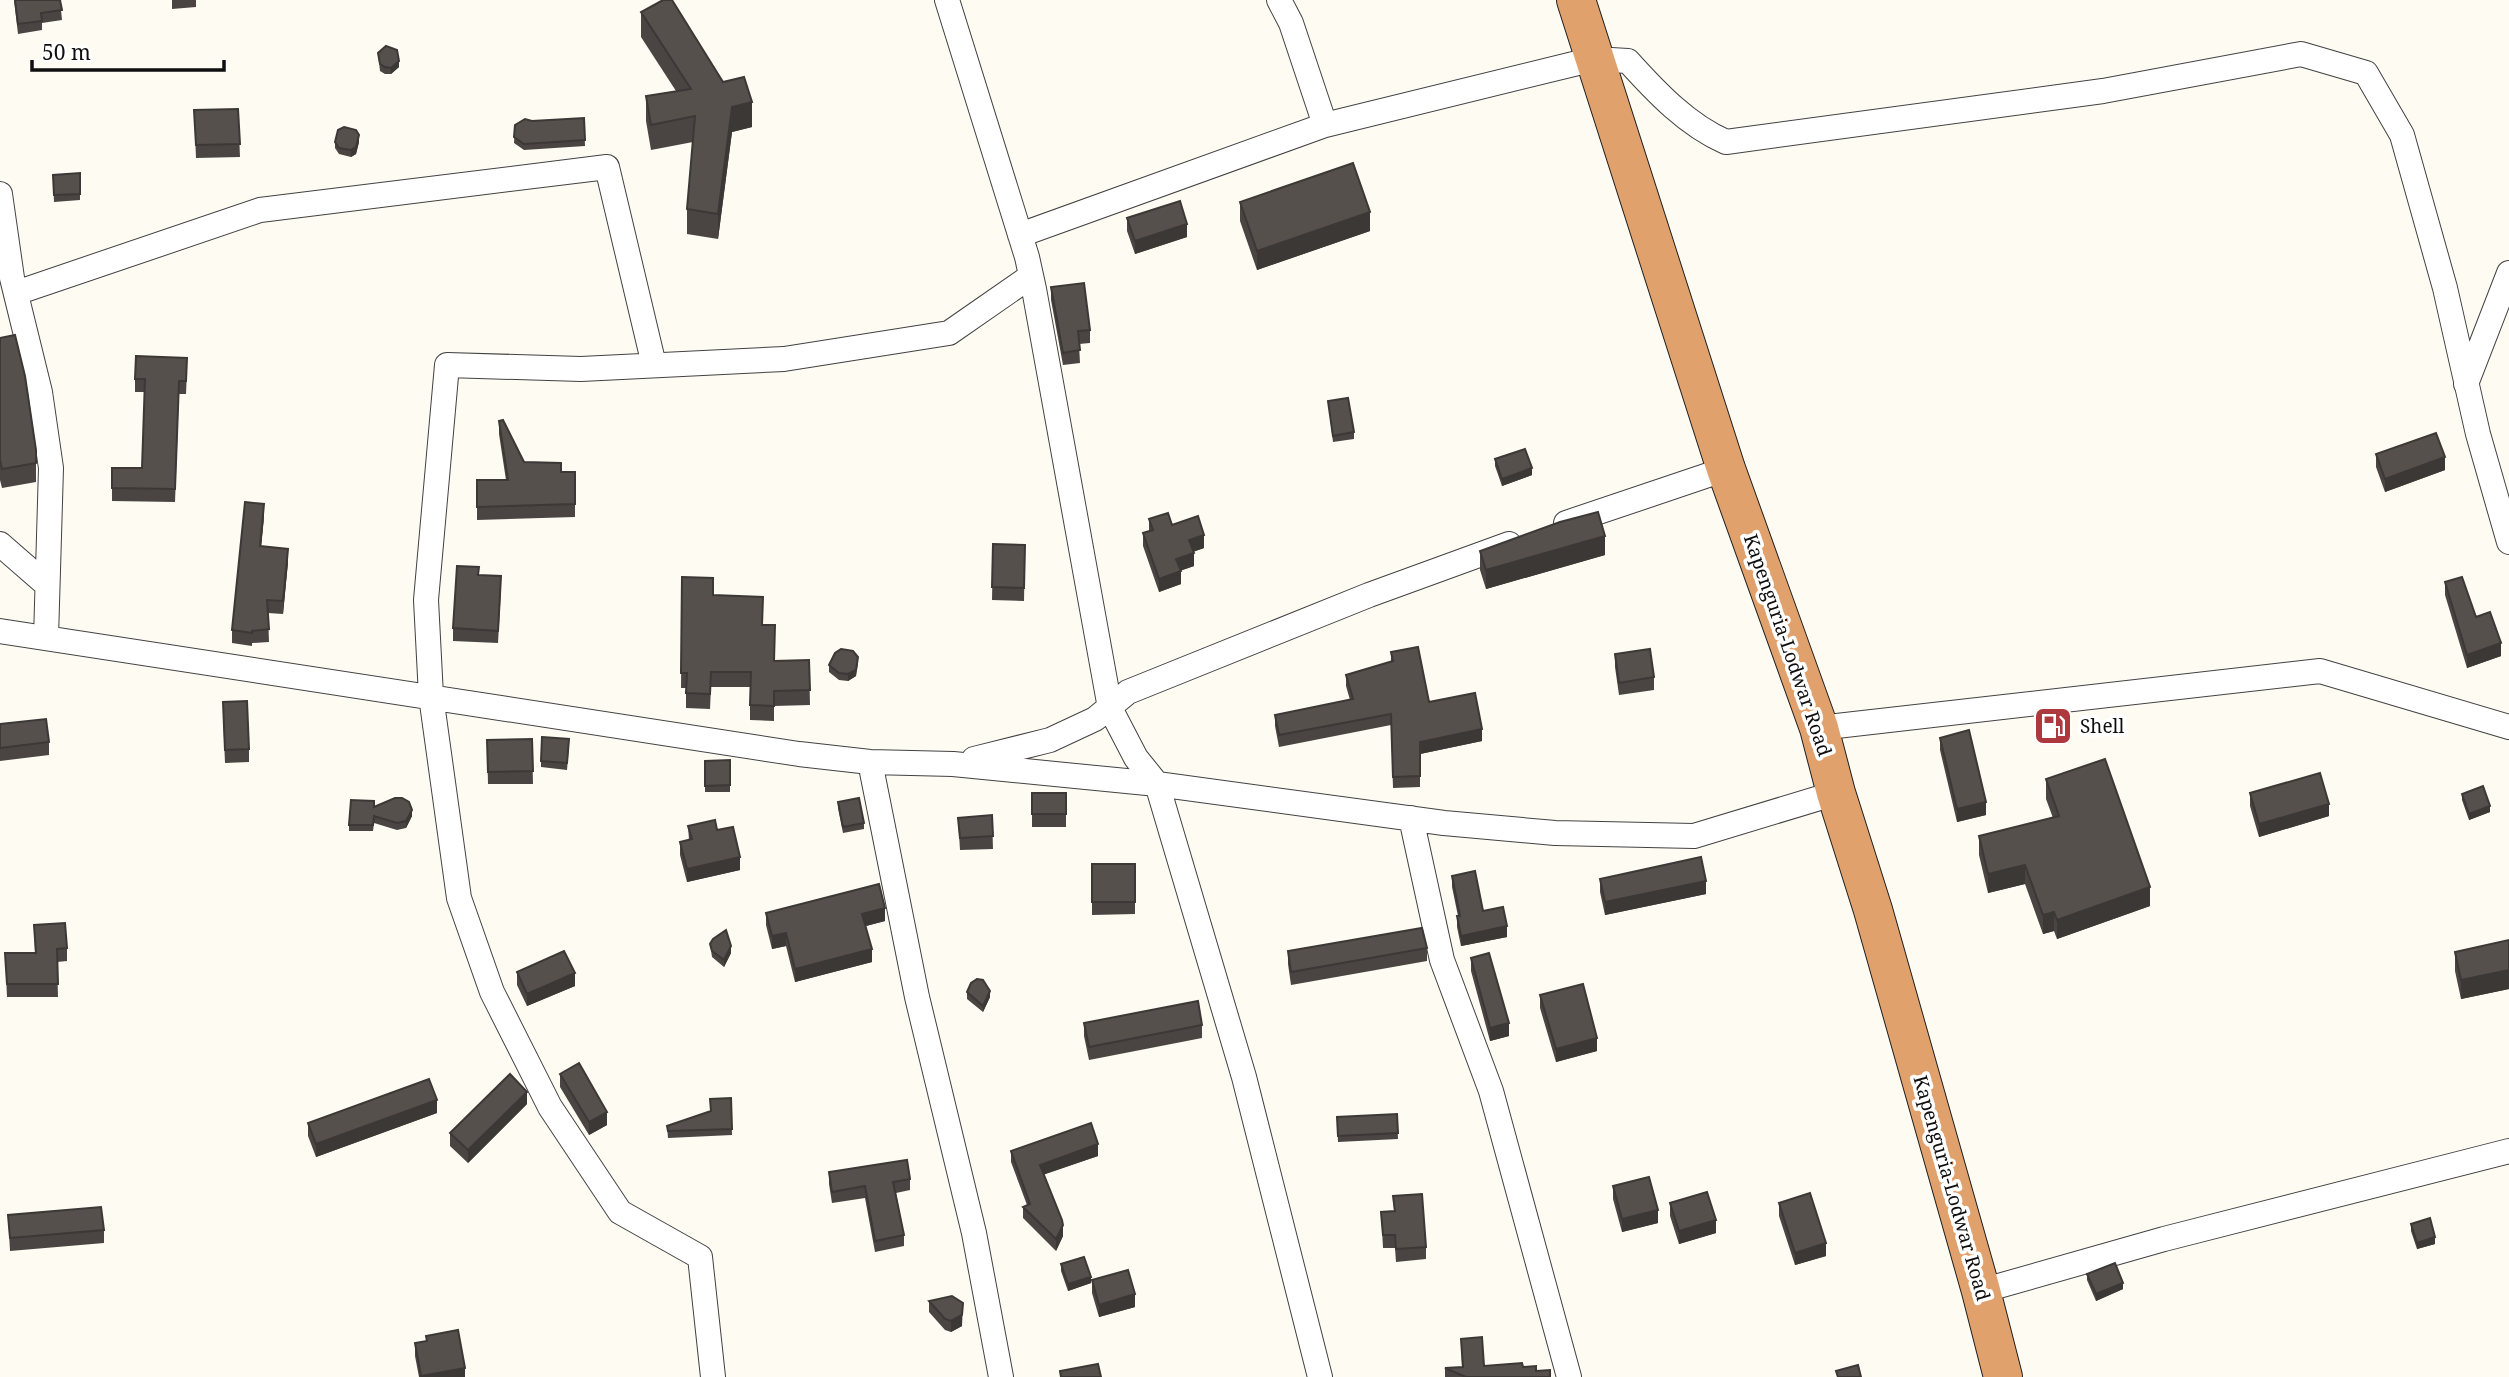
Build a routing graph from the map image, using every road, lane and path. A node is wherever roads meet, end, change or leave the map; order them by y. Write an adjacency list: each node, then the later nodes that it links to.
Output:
1 (947, 0): 7 (street)
2 (1279, 0): 5 (street)
3 (1576, 0): 4 (highway, Kapenguria-Lodwar Road)
4 (1594, 60): 5 (street); 12 (street); 13 (highway, Kapenguria-Lodwar Road)
5 (1325, 125): 7 (street)
6 (0, 194): 10 (street)
7 (1020, 234): 9 (street)
8 (2509, 273): 12 (street)
9 (1031, 276): 11 (street); 20 (street)
10 (16, 293): 11 (street); 16 (street)
11 (654, 365): 19 (street)
12 (2466, 384): 14 (street)
13 (1726, 469): 20 (street); 22 (highway, Kapenguria-Lodwar Road)
14 (2509, 542)
15 (0, 544): 16 (street)
16 (47, 585): 18 (street)
17 (0, 631): 18 (street)
18 (46, 638): 19 (street)
19 (431, 696): 23 (street); 30 (street)
20 (1110, 708): 24 (street); 25 (street)
21 (2509, 727): 22 (street)
22 (1819, 728): 26 (highway, Kapenguria-Lodwar Road)
23 (870, 762): 24 (street); 31 (street)
24 (953, 764): 25 (street)
25 (1157, 784): 27 (street); 32 (street)
26 (1836, 793): 27 (street); 29 (highway, Kapenguria-Lodwar Road)
27 (1411, 818): 33 (street)
28 (2509, 1151): 29 (street)
29 (1981, 1291): 34 (highway, Kapenguria-Lodwar Road)
30 (713, 1377)
31 (1001, 1377)
32 (1320, 1377)
33 (1569, 1377)
34 (2003, 1377)

